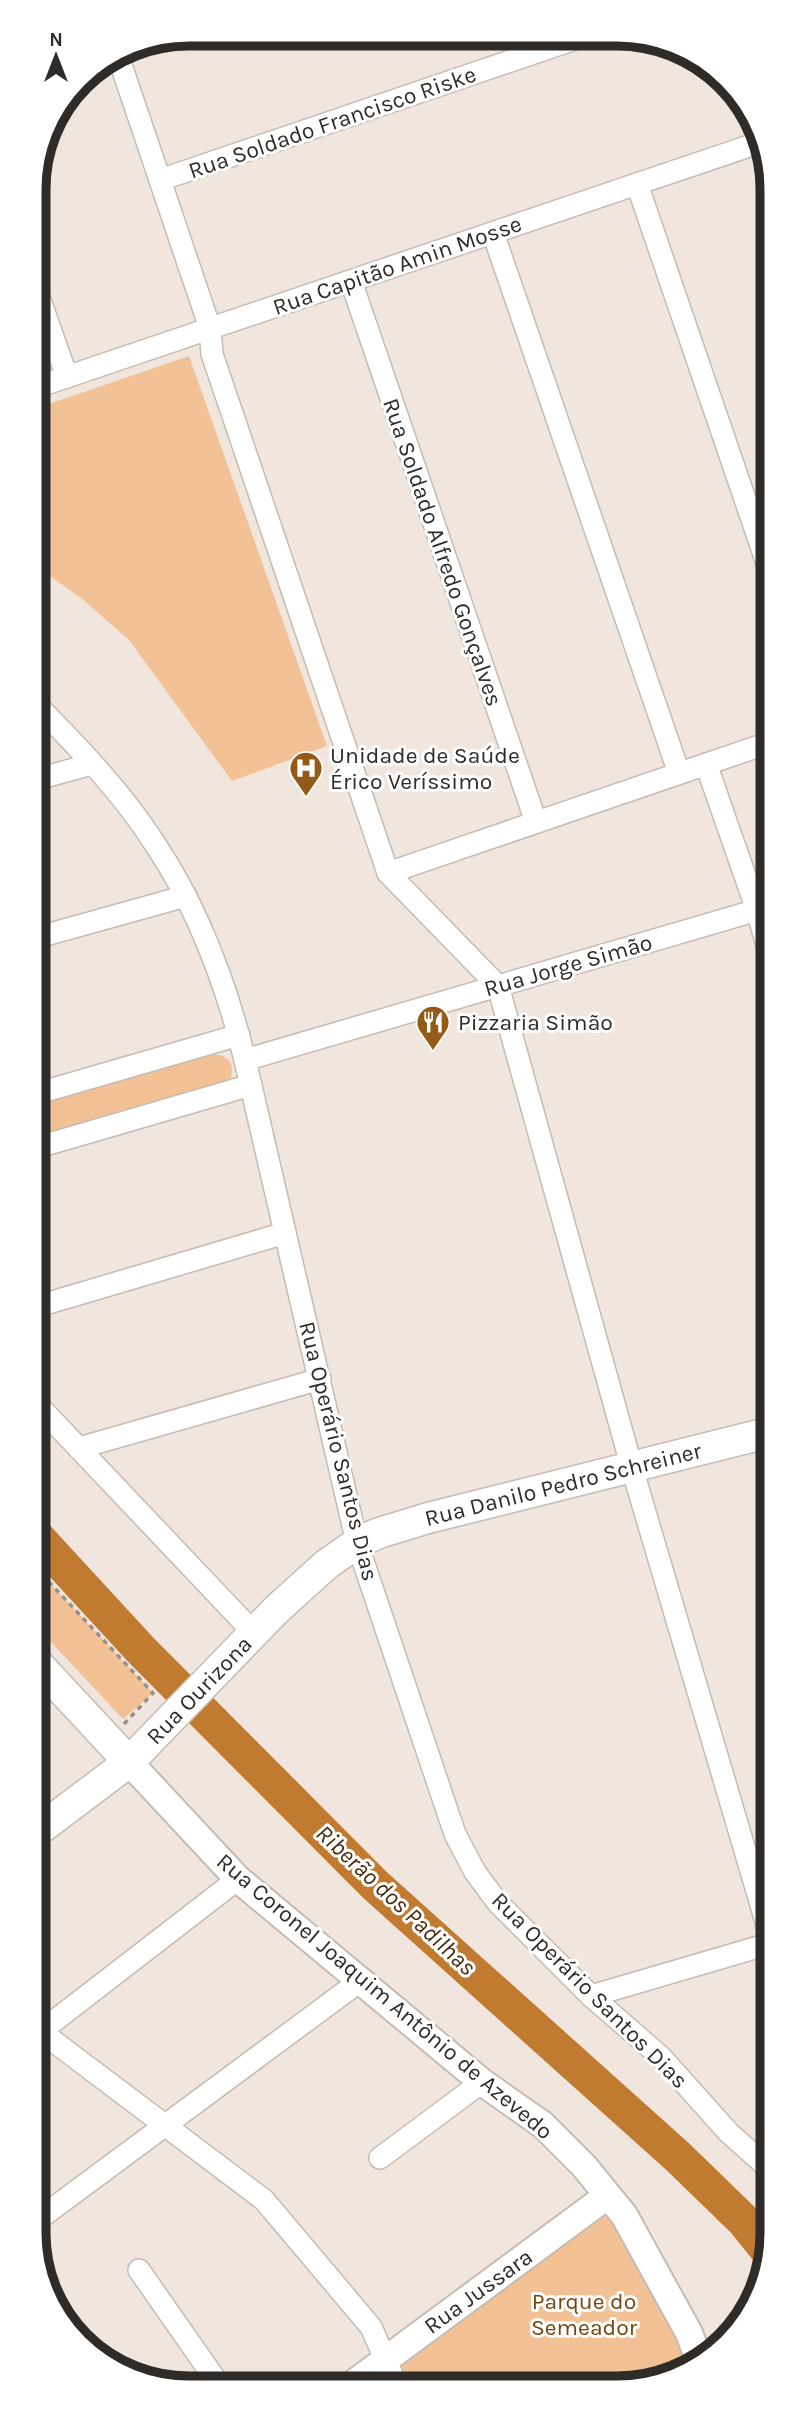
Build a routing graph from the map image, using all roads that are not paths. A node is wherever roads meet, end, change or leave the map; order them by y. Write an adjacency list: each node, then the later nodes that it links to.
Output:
1 (555, 46): 4 (street, Rua Soldado Francisco Riske)
2 (120, 63): 4 (street)
3 (753, 145): 5 (street, Rua Capitão Amin Mosse)
4 (160, 180): 9 (street)
5 (637, 184): 6 (street, Rua Capitão Amin Mosse); 12 (street)
6 (493, 233): 7 (street, Rua Capitão Amin Mosse); 17 (street)
7 (351, 281): 9 (street, Rua Capitão Amin Mosse); 19 (street, Rua Soldado Alfredo Gonçalves)
8 (46, 318): 10 (street)
9 (210, 328): 10 (street, Rua Capitão Amin Mosse); 20 (street)
10 (66, 377): 11 (street, Rua Capitão Amin Mosse)
11 (46, 384)
12 (760, 543)
13 (46, 715): 15 (street, Rua Operário Santos Dias)
14 (760, 746): 16 (street)
15 (92, 764): 18 (street); 21 (street, Rua Operário Santos Dias)
16 (706, 764): 17 (street); 22 (street)
17 (679, 774): 19 (street)
18 (46, 777)
19 (536, 822): 20 (street)
20 (388, 873): 25 (street)
21 (186, 895): 24 (street); 26 (street, Rua Operário Santos Dias)
22 (760, 898)
23 (760, 909): 25 (street, Rua Jorge Simão)
24 (46, 935)
25 (498, 986): 27 (street, Rua Jorge Simão); 37 (street)
26 (239, 1035): 27 (street, Rua Operário Santos Dias); 29 (street)
27 (245, 1059): 28 (street, Rua Operário Santos Dias)
28 (251, 1086): 30 (street); 31 (street, Rua Operário Santos Dias)
29 (46, 1091)
30 (46, 1145)
31 (285, 1233): 32 (street); 33 (street, Rua Operário Santos Dias)
32 (46, 1304)
33 (320, 1380): 36 (street); 38 (street, Rua Operário Santos Dias)
34 (46, 1414): 36 (street)
35 (760, 1435): 37 (main road, Rua Danilo Pedro Schreiner)
36 (79, 1448): 39 (street)
37 (632, 1468): 38 (main road, Rua Danilo Pedro Schreiner); 44 (street)
38 (357, 1542): 39 (main road, Rua Ourizona); 47 (street, Rua Operário Santos Dias)
39 (254, 1633): 41 (main road, Rua Ourizona)
40 (46, 1672): 41 (main road, Rua Coronel Joaquim Antônio de Azevedo)
41 (120, 1743): 42 (main road, Rua Ourizona); 43 (street, Rua Coronel Joaquim Antônio de Azevedo)
42 (46, 1824)
43 (238, 1879): 46 (street, Rua Coronel Joaquim Antônio de Azevedo); 48 (street)
44 (760, 1901)
45 (760, 1946): 47 (street)
46 (360, 1981): 50 (street, Rua Coronel Joaquim Antônio de Azevedo); 51 (street)
47 (591, 1996): 53 (street, Rua Operário Santos Dias)
48 (46, 2026)
49 (46, 2038): 51 (street)
50 (482, 2082): 52 (street); 54 (street, Rua Coronel Joaquim Antônio de Azevedo)
51 (166, 2126): 55 (street); 58 (street)
52 (380, 2158)
53 (760, 2160)
54 (607, 2196): 57 (street, Rua Coronel Joaquim Antônio de Azevedo); 58 (street, Rua Jussara)
55 (46, 2214)
56 (139, 2270): 59 (street)
57 (696, 2352)
58 (385, 2359): 60 (street, Rua Jussara); 61 (street)
59 (213, 2376)
60 (363, 2376)
61 (393, 2376)

